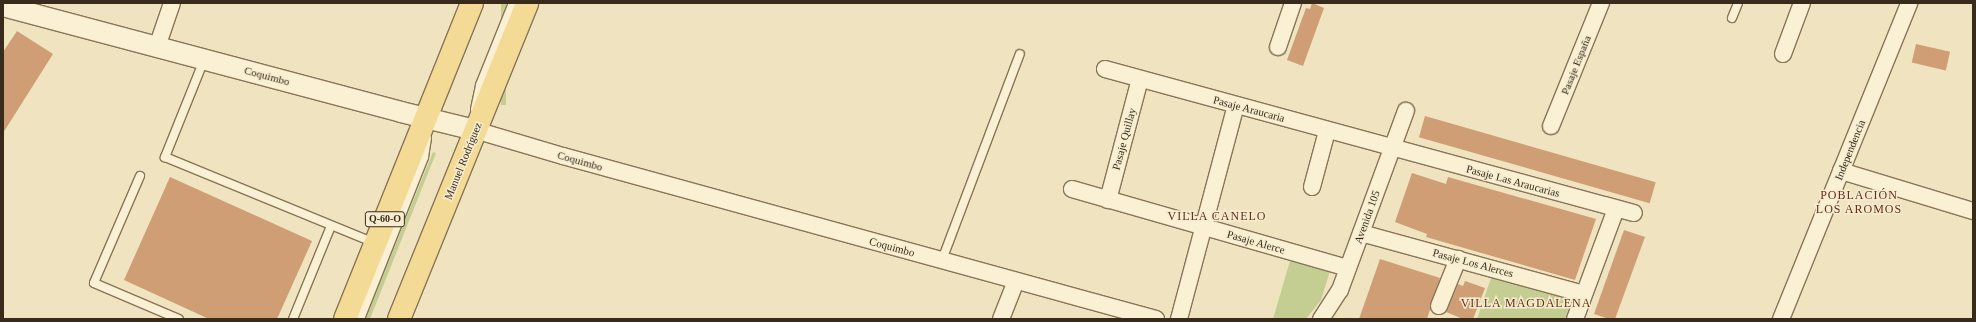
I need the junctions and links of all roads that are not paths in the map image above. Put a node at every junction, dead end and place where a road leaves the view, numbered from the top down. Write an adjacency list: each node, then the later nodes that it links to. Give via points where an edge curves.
1 (172, 3): 13 (street)
2 (472, 3): 21 (main road, Q-60-O)
3 (513, 3): 23 (lane, via 480,85 475,108)
4 (527, 3): 23 (main road, Manuel Rodríguez)
5 (1293, 3): 12 (street)
6 (1601, 3): 22 (street, Pasaje España)
7 (1738, 3): 11 (lane)
8 (1802, 3): 15 (street)
9 (1909, 3): 26 (street, Independencia)
10 (3, 6): 13 (street, Coquimbo)
11 (1732, 18)
12 (1278, 46)
13 (157, 47): 16 (street, Coquimbo)
14 (1020, 54): 39 (lane)
15 (1783, 54)
16 (204, 59): 21 (street, Coquimbo); 34 (lane, via 165,156)
17 (1105, 69): 18 (street, Pasaje Araucaria)
18 (1140, 79): 19 (street, Pasaje Araucaria); 30 (street, Pasaje Quillay)
19 (1236, 105): 24 (street, Pasaje Araucaria); 35 (street)
20 (1406, 111): 25 (street, Avenida 105)
21 (426, 119): 23 (street, Coquimbo); 37 (main road, Q-60-O); 47 (lane, via 424,158)
22 (1551, 126)
23 (475, 130): 39 (street, Coquimbo); 48 (main road, Manuel Rodríguez)
24 (1328, 131): 25 (street, Pasaje Araucaria); 28 (street)
25 (1392, 148): 31 (street, Pasaje Las Araucarias); 36 (street, Avenida 105)
26 (1841, 172): 32 (street); 54 (street, Independencia)
27 (140, 176): 44 (lane, via 94,283)
28 (1312, 187)
29 (1072, 189): 30 (street, Pasaje Alerce)
30 (1108, 200): 35 (street, Pasaje Alerce)
31 (1616, 209): 33 (street, Pasaje Las Araucarias); 42 (street)
32 (1973, 211)
33 (1634, 213)
34 (331, 226): 37 (lane); 45 (lane)
35 (1203, 227): 40 (street, Pasaje Alerce); 51 (street)
36 (1361, 233): 38 (street, Pasaje Los Alerces); 40 (street, Avenida 105)
37 (375, 244): 46 (main road, Q-60-O)
38 (1458, 259): 42 (street, Pasaje Los Alerces); 43 (street)
39 (942, 260): 41 (street, Coquimbo)
40 (1348, 268): 52 (street, Avenida 105, via 1334,301)
41 (1016, 281): 49 (street); 50 (street, Coquimbo)
42 (1584, 294): 53 (street)
43 (1439, 306)
44 (180, 319)
45 (293, 319)
46 (345, 319)
47 (360, 319)
48 (399, 319)
49 (1001, 319)
50 (1156, 319)
51 (1179, 319)
52 (1321, 319)
53 (1575, 319)
54 (1781, 319)

